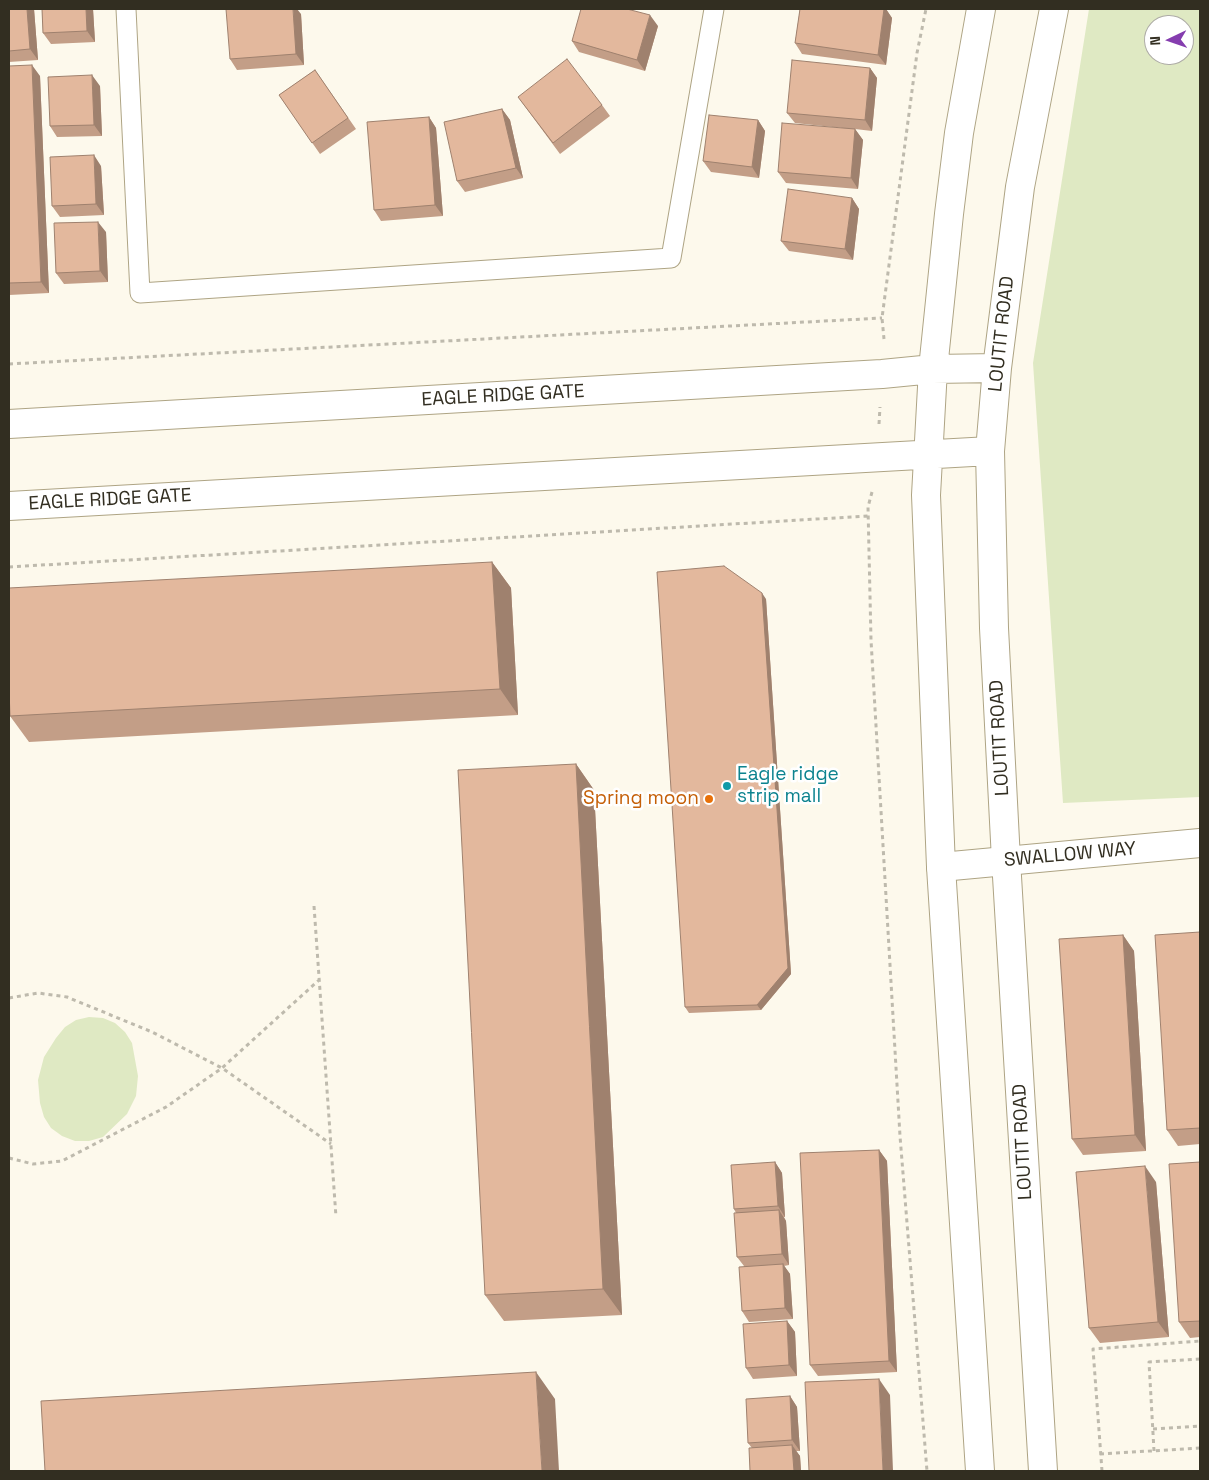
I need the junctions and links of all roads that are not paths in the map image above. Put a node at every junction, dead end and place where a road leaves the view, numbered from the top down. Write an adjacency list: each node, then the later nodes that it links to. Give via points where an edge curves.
1 (126, 9): 2 (lane, via 140,293 671,258)
2 (714, 9)
3 (982, 9): 6 (street, via 959,133)
4 (1054, 9): 5 (street, LOUTIT ROAD, via 1020,188)
5 (997, 368): 6 (street, EAGLE RIDGE GATE); 8 (street, LOUTIT ROAD)
6 (933, 369): 7 (street, EAGLE RIDGE GATE); 9 (street)
7 (9, 424)
8 (990, 451): 9 (street, EAGLE RIDGE GATE); 12 (street, LOUTIT ROAD, via 994,619)
9 (928, 454): 10 (street, EAGLE RIDGE GATE); 13 (street, via 929,616)
10 (9, 506)
11 (1200, 843): 12 (street, SWALLOW WAY)
12 (1006, 860): 13 (street, SWALLOW WAY); 15 (street, LOUTIT ROAD)
13 (941, 867): 14 (street)
14 (980, 1471)
15 (1043, 1471)

